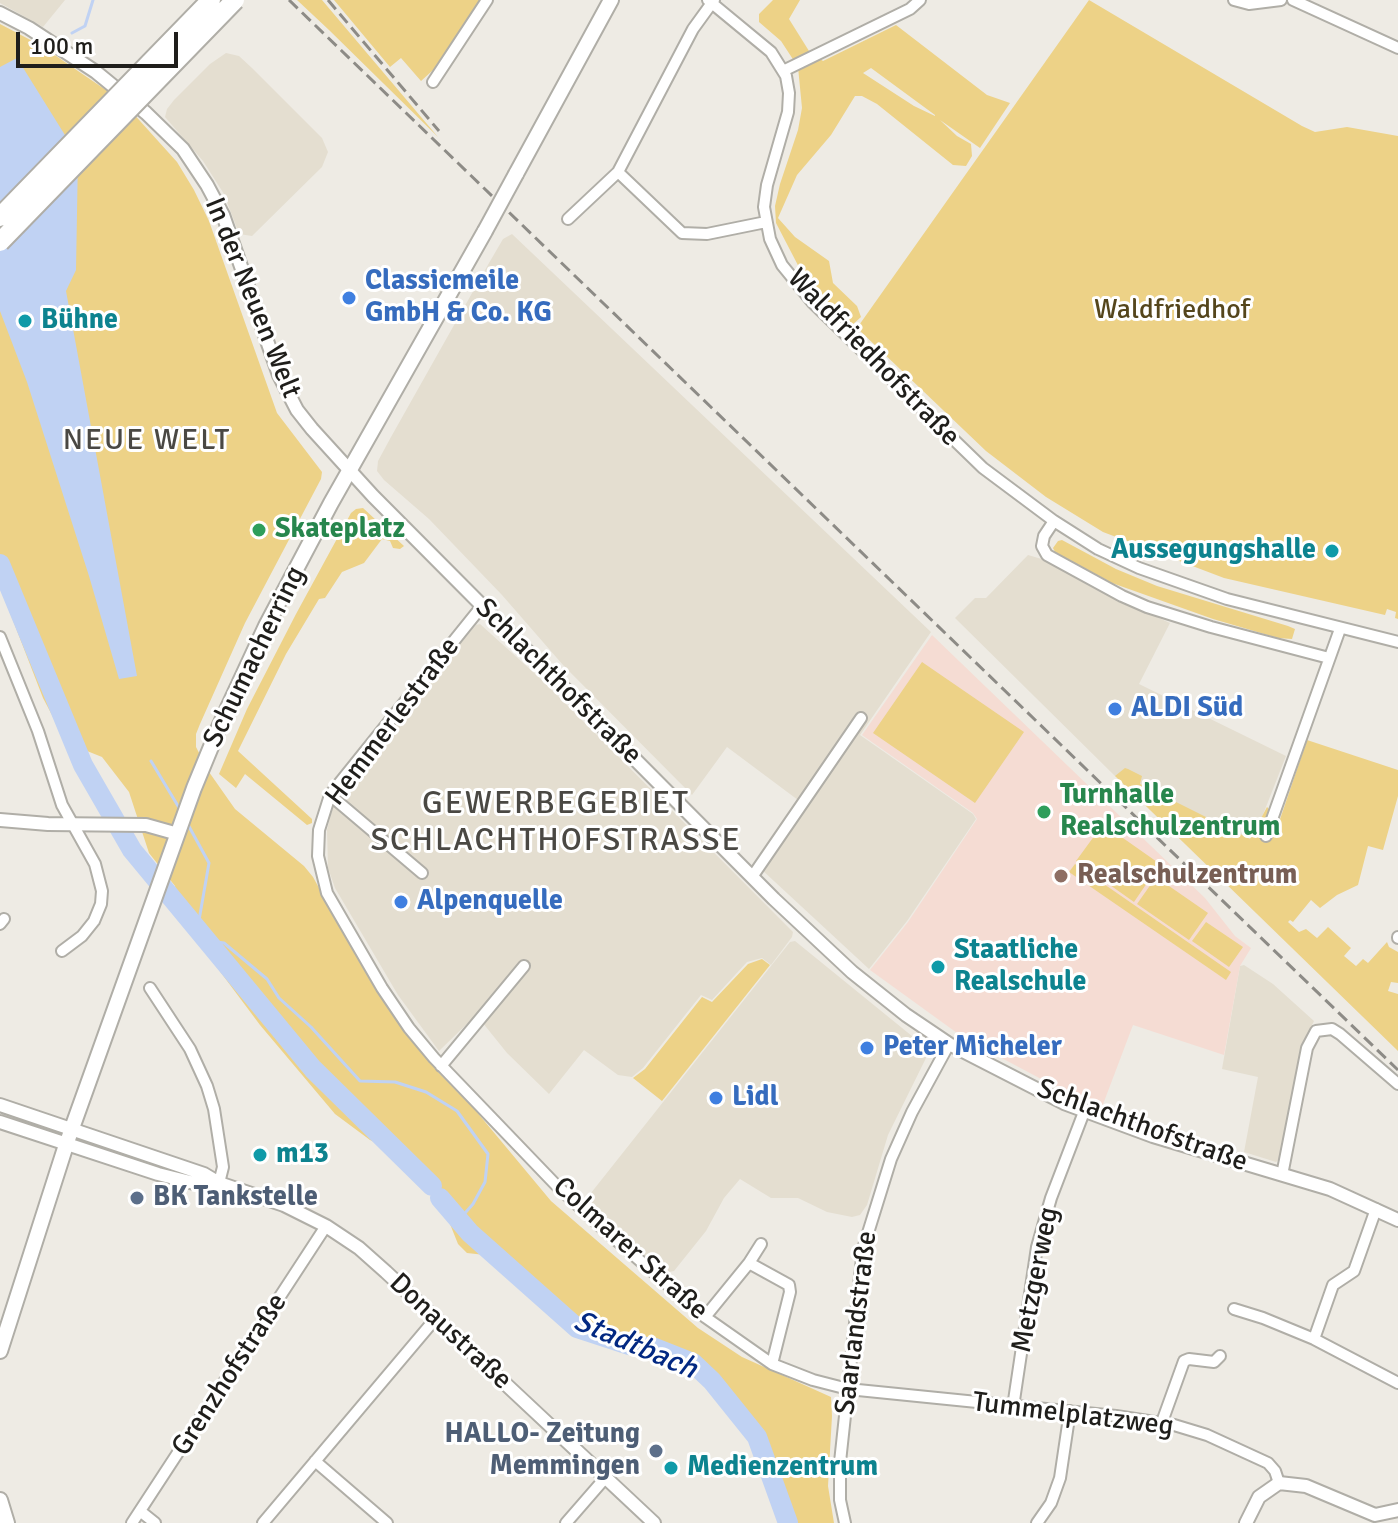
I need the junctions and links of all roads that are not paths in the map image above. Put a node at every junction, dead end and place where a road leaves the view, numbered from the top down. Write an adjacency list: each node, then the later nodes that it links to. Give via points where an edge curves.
1 (211, 0): 15 (highway, bridge)
2 (235, 0): 18 (highway, bridge)
3 (487, 0): 13 (street)
4 (611, 0): 19 (main road, Schumacherring, bridge)
5 (920, 0): 12 (street)
6 (1234, 0): 7 (street)
7 (1281, 0)
8 (1293, 0): 11 (street)
9 (711, 1): 12 (street, via 771,52); 14 (street)
10 (0, 13): 19 (street, In der Neuen Welt, via 87,65 183,149 223,215 291,399)
11 (1398, 48)
12 (783, 71): 17 (street, Waldfriedhofstraße, via 788,112 765,195)
13 (433, 82)
14 (618, 172): 16 (street); 17 (street, via 682,233 707,234)
15 (0, 217)
16 (568, 219)
17 (766, 222): 20 (street, Waldfriedhofstraße, via 782,265 813,303 983,468)
18 (0, 242)
19 (349, 471): 21 (street, Schlachthofstraße); 30 (main road, Schumacherring, via 238,683)
20 (1054, 521): 22 (street, Waldfriedhofstraße, via 1098,549 1176,582); 25 (street, via 1044,536 1047,555 1122,596 1211,627)
21 (482, 606): 27 (street, Hemmerlestraße); 34 (street, Schlachthofstraße)
22 (1340, 629): 24 (street, Waldfriedhofstraße); 25 (street)
23 (0, 637): 29 (street)
24 (1398, 642)
25 (1329, 658): 31 (street)
26 (861, 718): 34 (street)
27 (330, 795): 32 (street, Hemmerlestraße); 33 (street)
28 (0, 820): 29 (street)
29 (71, 824): 30 (street); 35 (street, via 95,864 102,891 94,921)
30 (180, 829): 44 (main road, Schumacherring)
31 (1266, 836)
32 (318, 844): 39 (street, Colmarer Straße, via 327,893 382,988)
33 (422, 873)
34 (752, 877): 38 (street, Schlachthofstraße, via 852,972)
35 (62, 951)
36 (524, 966): 39 (street)
37 (150, 988): 47 (street, via 207,1086 223,1167)
38 (949, 1044): 42 (street, Schlachthofstraße); 61 (street, Saarlandstraße, via 901,1136 870,1219 858,1279)
39 (441, 1066): 54 (street, Colmarer Straße, via 556,1185)
40 (1398, 1084): 46 (street, via 1340,1034 1316,1031 1307,1048)
41 (0, 1105): 44 (street, Donaustraße)
42 (1084, 1112): 46 (street, Schlachthofstraße); 62 (street, Metzgerweg, via 1037,1247)
43 (0, 1122): 45 (street, Donaustraße)
44 (72, 1130): 45 (main road, Schumacherring); 47 (street, Donaustraße)
45 (66, 1145): 47 (street, Donaustraße, via 202,1185); 57 (main road, Schumacherring)
46 (1282, 1175): 48 (street, Schlachthofstraße)
47 (219, 1183): 50 (street, Donaustraße)
48 (1376, 1209): 49 (street, Schlachthofstraße); 56 (street, via 1354,1271 1333,1285)
49 (1398, 1220)
50 (326, 1226): 55 (street, Donaustraße, via 359,1248); 70 (street, Grenzhofstraße)
51 (761, 1244): 52 (street)
52 (749, 1263): 54 (street); 59 (street, via 789,1285)
53 (1234, 1309): 56 (street)
54 (705, 1317): 59 (street, Colmarer Straße)
55 (436, 1318): 65 (street); 66 (street, Donaustraße)
56 (1314, 1339): 60 (street)
57 (0, 1351)
58 (1220, 1356): 64 (street, via 1214,1362 1184,1361)
59 (772, 1364): 61 (street, Colmarer Straße)
60 (1398, 1383)
61 (848, 1389): 62 (street, Tummelplatzweg); 78 (street, Saarlandstraße, via 839,1485)
62 (1013, 1407): 63 (street, Tummelplatzweg)
63 (1070, 1411): 64 (street, Tummelplatzweg); 79 (street, via 1060,1478)
64 (1162, 1422): 67 (street, Tummelplatzweg, via 1260,1458 1275,1471)
65 (315, 1461): 74 (street); 75 (street)
66 (606, 1477): 76 (street); 77 (street, Donaustraße)
67 (1279, 1483): 69 (street, via 1306,1486 1375,1515); 80 (street, via 1259,1497)
68 (0, 1500): 71 (main road)
69 (1398, 1510)
70 (140, 1511): 72 (street, Grenzhofstraße); 73 (street)
71 (7, 1523)
72 (132, 1523)
73 (155, 1523)
74 (263, 1523)
75 (387, 1523)
76 (566, 1523)
77 (654, 1523)
78 (845, 1523)
79 (1037, 1523)
80 (1246, 1523)

